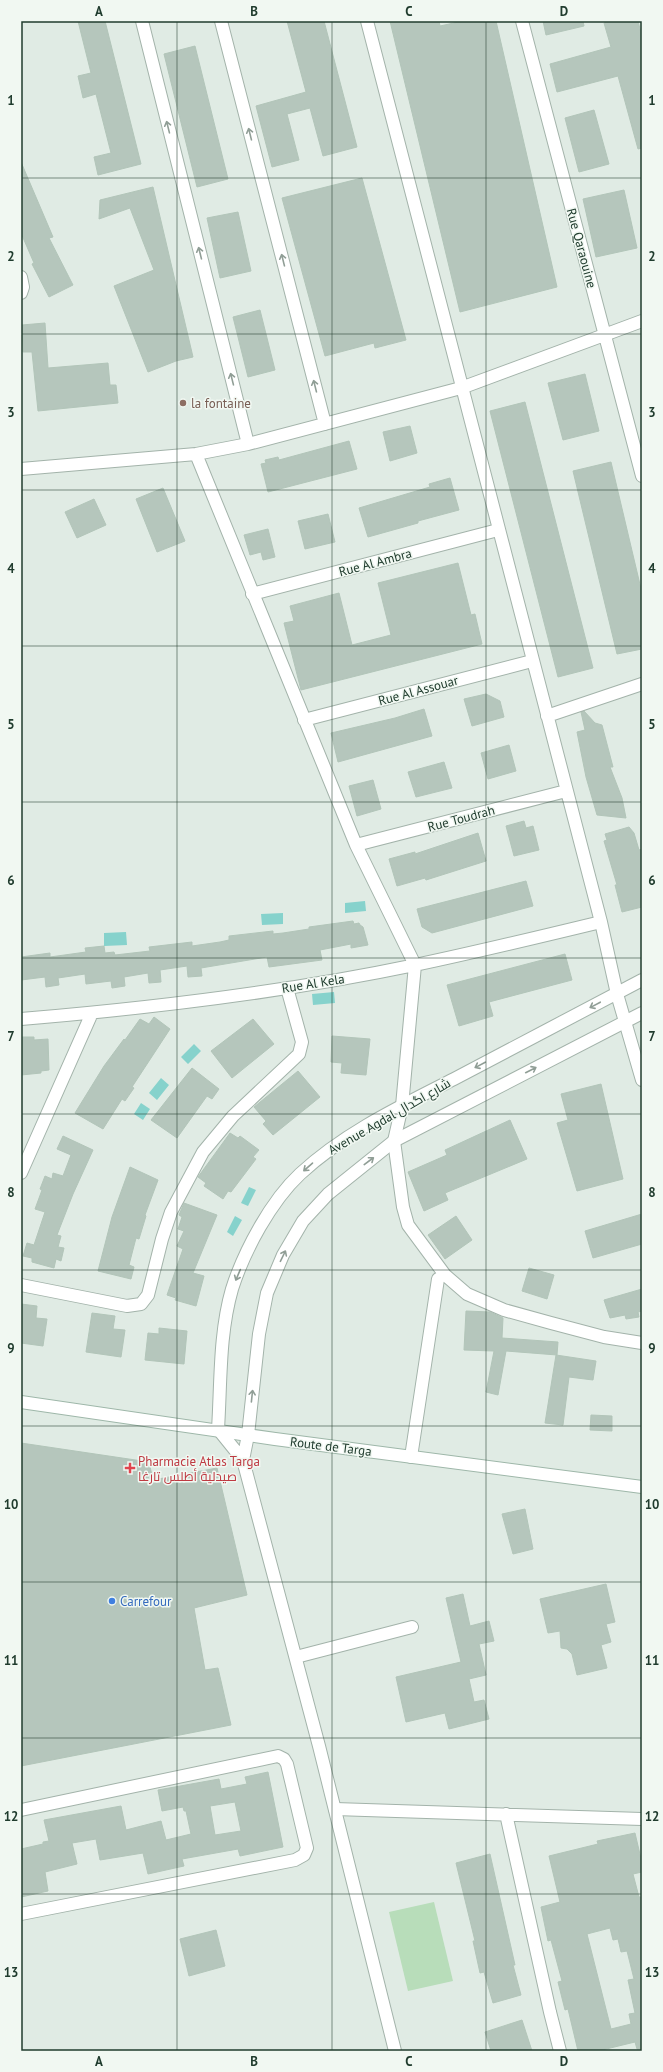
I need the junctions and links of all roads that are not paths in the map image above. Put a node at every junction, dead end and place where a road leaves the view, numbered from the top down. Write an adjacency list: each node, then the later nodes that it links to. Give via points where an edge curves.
1 (142, 21): 11 (street, one-way to 1)
2 (221, 21): 10 (street, one-way to 2)
3 (367, 21): 9 (street)
4 (522, 21): 8 (street, Rue Qaraouine)
5 (21, 277): 6 (street)
6 (21, 293)
7 (642, 321): 8 (street)
8 (605, 334): 9 (street); 14 (street, Rue Qaraouine)
9 (462, 388): 10 (street); 15 (street)
10 (325, 424): 11 (street)
11 (248, 444): 12 (street)
12 (196, 454): 13 (street); 16 (street)
13 (21, 469)
14 (642, 476)
15 (498, 530): 16 (street, Rue Al Ambra); 17 (street)
16 (252, 594): 20 (street)
17 (532, 661): 19 (street); 20 (street, Rue Al Assouar)
18 (642, 684): 19 (street)
19 (547, 716): 21 (street)
20 (304, 720): 22 (street)
21 (566, 791): 22 (street, Rue Toudrah); 23 (street)
22 (356, 845): 24 (street)
23 (600, 922): 24 (street, Rue Al Kela); 27 (street)
24 (415, 965): 26 (street, Rue Al Kela); 33 (street)
25 (642, 980): 27 (street, Avenue Agdal شارع اگدال)
26 (287, 988): 28 (street, Rue Al Kela); 37 (street, via 302,1042 299,1054 232,1116 203,1152 171,1212 148,1295 141,1304 128,1306)
27 (617, 994): 31 (street); 33 (street, Avenue Agdal شارع اگدال, one-way to 33)
28 (92, 1013): 30 (street, Rue Al Kela); 35 (street)
29 (642, 1013): 31 (street, Avenue Agdal شارع اگدال)
30 (21, 1019)
31 (626, 1021): 32 (street); 34 (street, Avenue Agdal شارع اگدال, one-way to 31)
32 (642, 1080)
33 (402, 1106): 34 (street); 40 (street, Avenue Agdal شارع اگدال, one-way to 40, via 330,1149 299,1175 273,1204 252,1242 233,1288 223,1327)
34 (394, 1141): 38 (street, via 403,1207 408,1224 450,1281 466,1294 504,1310 604,1337); 41 (street, Avenue Agdal شارع اگدال, one-way to 34, via 259,1334 268,1293 283,1255 303,1221 328,1194)
35 (21, 1173)
36 (438, 1278): 42 (street)
37 (21, 1285)
38 (642, 1343)
39 (21, 1402): 40 (street, Route de Targa)
40 (218, 1429): 41 (street, Route de Targa); 43 (street)
41 (248, 1435): 42 (street, Route de Targa); 43 (street, Avenue Agdal شارع اگدال)
42 (411, 1457): 44 (street, Route de Targa)
43 (243, 1460): 46 (street)
44 (642, 1487)
45 (412, 1627): 46 (street)
46 (296, 1657): 47 (street)
47 (335, 1809): 49 (street); 52 (street)
48 (21, 1810): 51 (street, via 278,1756 287,1764 307,1848 304,1855 295,1860)
49 (506, 1814): 50 (street); 53 (street)
50 (642, 1819)
51 (21, 1914)
52 (395, 2051)
53 (560, 2051)

